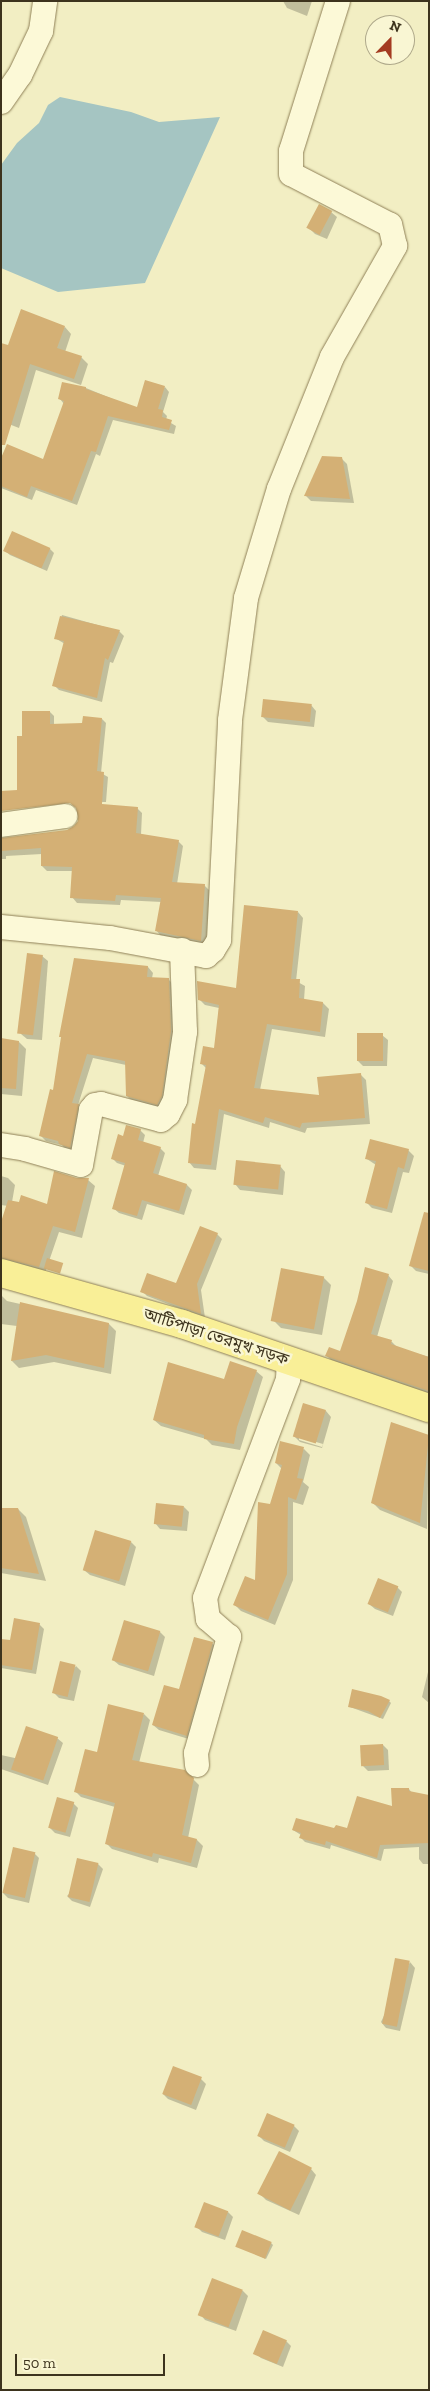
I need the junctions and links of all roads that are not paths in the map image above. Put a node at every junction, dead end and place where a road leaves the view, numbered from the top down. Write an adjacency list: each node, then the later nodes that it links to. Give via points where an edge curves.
1 (46, 1): 3 (street, via 41,32 20,75)
2 (338, 1): 7 (street, via 291,151 291,174 390,225 395,246 332,357 276,498 246,598 230,720 219,940 206,956)
3 (1, 102)
4 (65, 816): 5 (street)
5 (1, 825)
6 (1, 927): 7 (street, via 110,938)
7 (182, 950): 8 (street, via 185,1032 175,1100 168,1114 161,1120 101,1104 94,1105 81,1165 24,1148)
8 (1, 1145)
9 (1, 1273): 10 (main road, আটিপাড়া তেরমুখ সড়ক, via 182,1324)
10 (289, 1360): 11 (main road, আটিপাড়া তেরমুখ সড়ক); 12 (street, via 288,1379 205,1598 208,1619 229,1636 196,1753)
11 (429, 1408)
12 (197, 1765)

